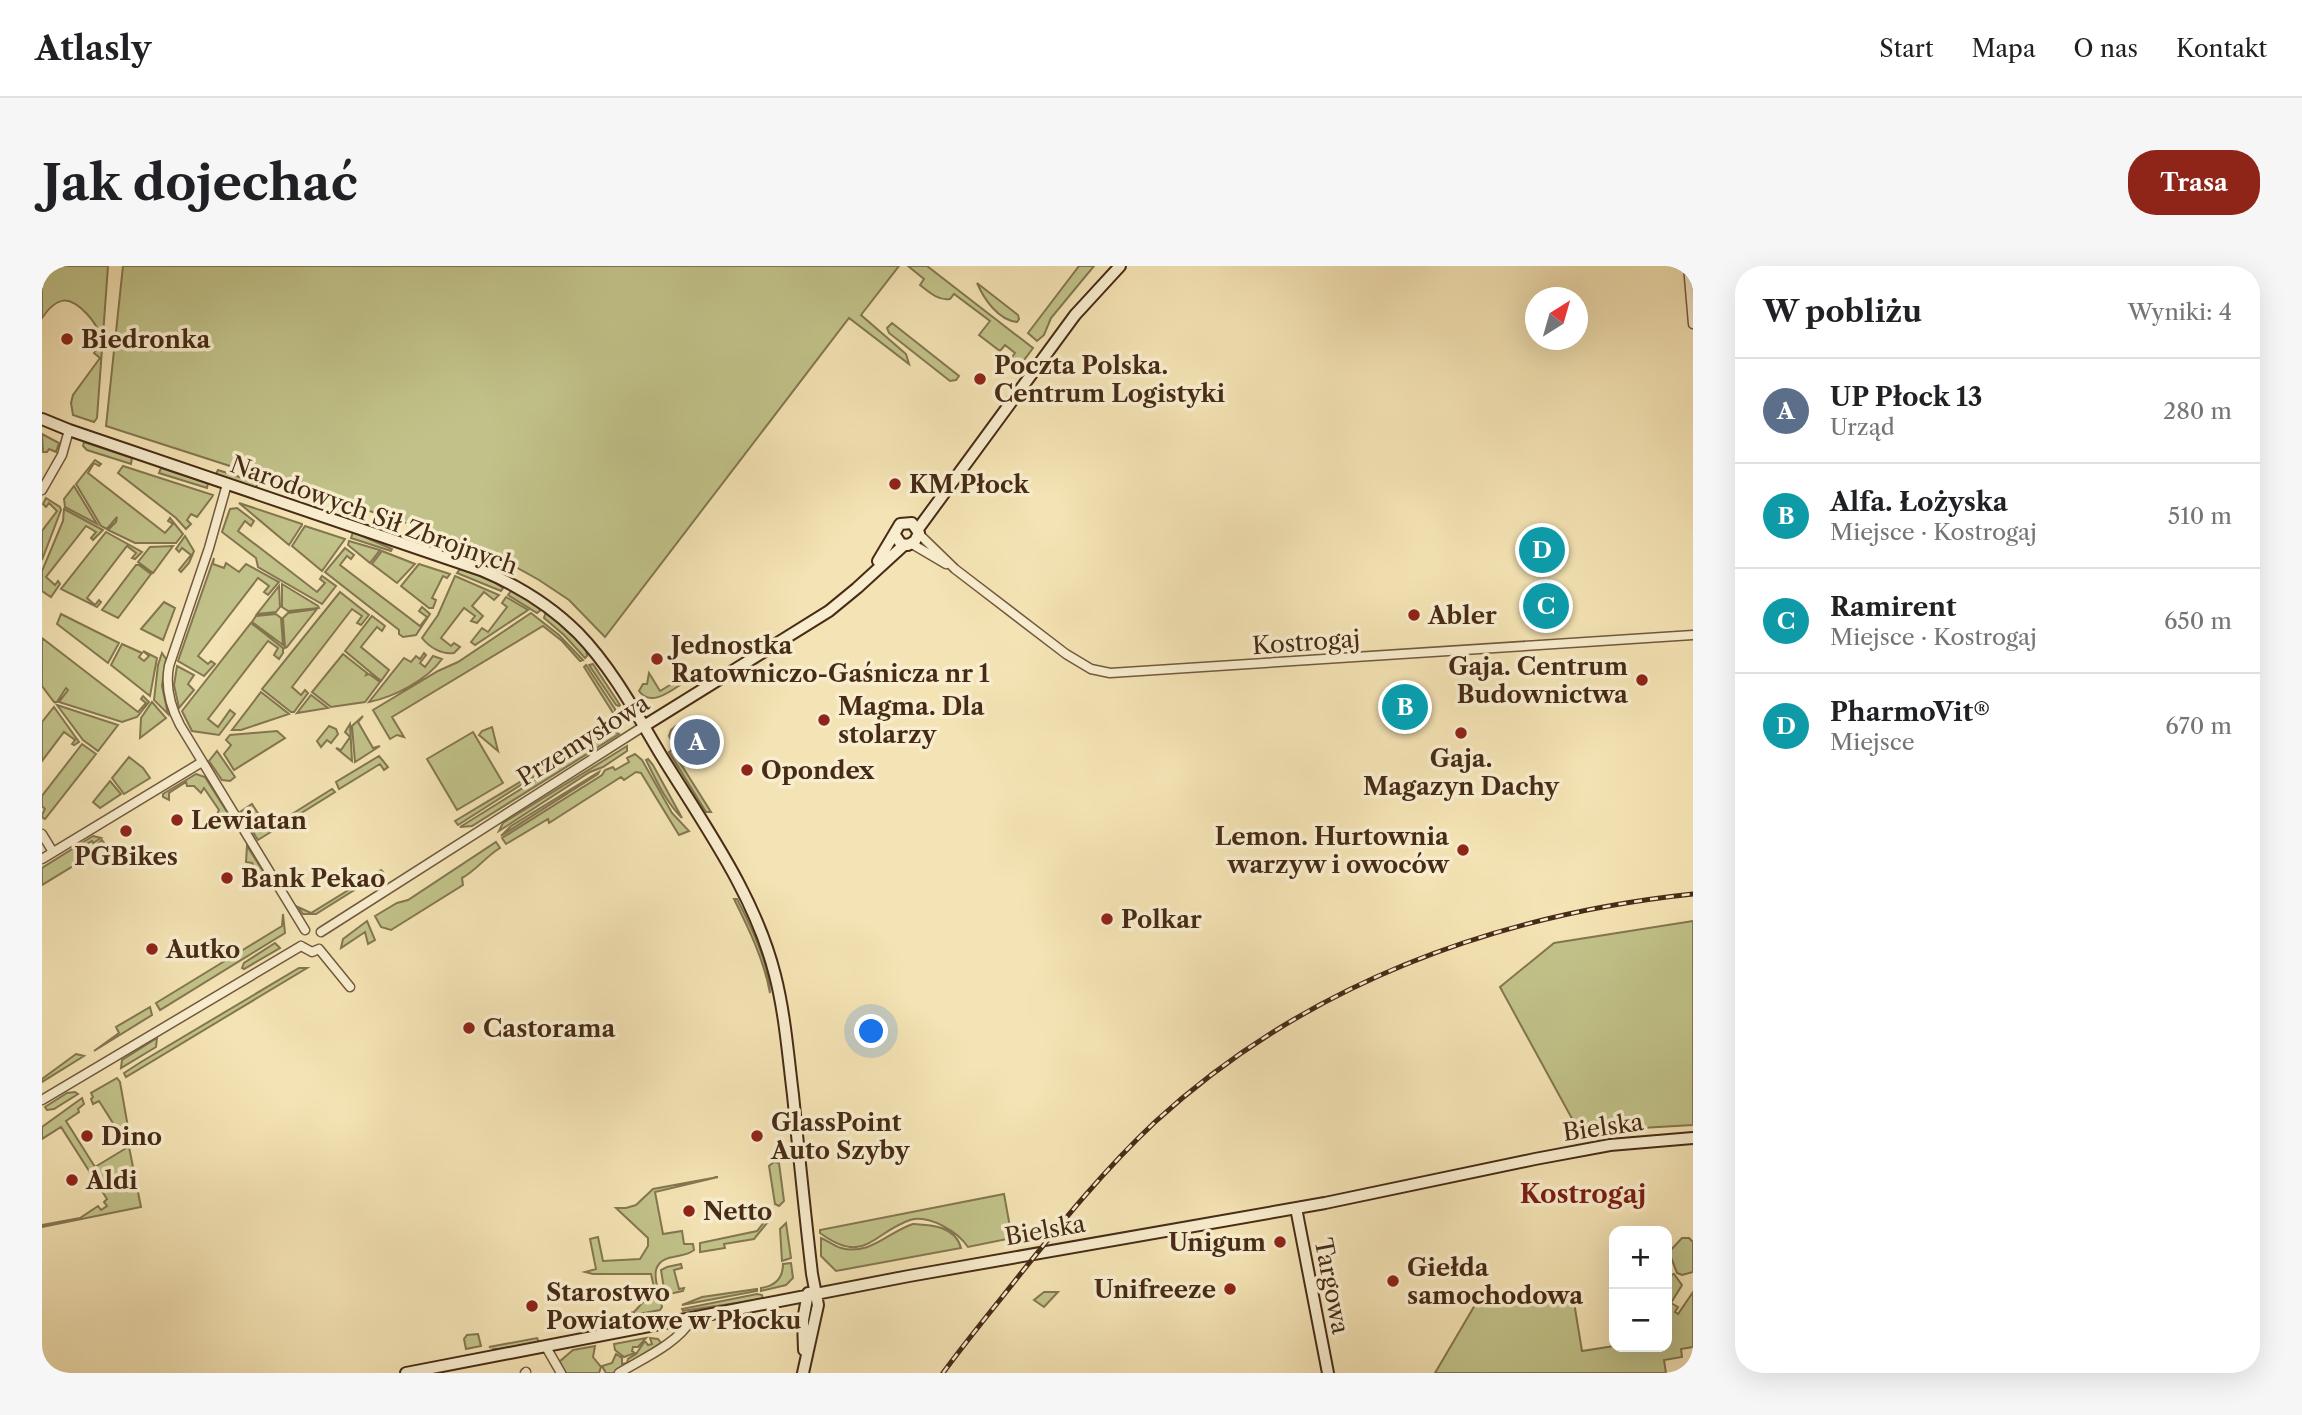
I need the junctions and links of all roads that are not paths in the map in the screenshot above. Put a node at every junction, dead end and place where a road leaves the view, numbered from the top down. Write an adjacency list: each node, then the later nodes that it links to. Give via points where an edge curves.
1 (1120, 266): 8 (street, Przemysłowa, via 1075,315)
2 (1688, 266): 3 (street)
3 (1693, 324)
4 (42, 419): 5 (street, Narodowych Sił Zbrojnych)
5 (69, 430): 6 (street, Narodowych Sił Zbrojnych); 7 (street, via 62,455)
6 (227, 484): 14 (street, Narodowych Sił Zbrojnych, via 458,561 521,589 586,641); 15 (street, via 167,677 174,715)
7 (42, 490)
8 (943, 492): 9 (street, Przemysłowa); 11 (street, Przemysłowa)
9 (908, 522): 10 (street, Przemysłowa, via 897,526); 11 (street)
10 (895, 535): 11 (street, via 898,541); 12 (street, Przemysłowa)
11 (913, 538): 12 (street, Przemysłowa); 13 (street, Kostrogaj, via 1074,661 1110,673)
12 (864, 581): 14 (street, Przemysłowa, via 829,611)
13 (1693, 635)
14 (644, 726): 20 (street, Przemysłowa); 27 (street, Narodowych Sił Zbrojnych, via 743,891 769,954 785,1028)
15 (202, 762): 17 (street); 19 (street)
16 (42, 834): 17 (street)
17 (54, 852): 18 (street)
18 (42, 859)
19 (305, 929): 20 (street); 21 (street)
20 (321, 932): 22 (street)
21 (301, 946): 22 (street, via 312,951); 24 (street)
22 (319, 948): 23 (street)
23 (350, 987)
24 (42, 1100)
25 (1693, 1138): 26 (street, Bielska, via 1572,1152)
26 (1296, 1208): 27 (street, Bielska); 36 (street, Targowa)
27 (812, 1296): 28 (street, Bielska); 32 (street, Narodowych Sił Zbrojnych, via 817,1318)
28 (692, 1319): 29 (street, Bielska); 30 (street)
29 (671, 1323): 30 (street); 31 (street, Bielska)
30 (672, 1341): 35 (street)
31 (546, 1346): 33 (street, Bielska); 34 (street)
32 (803, 1368)
33 (406, 1373)
34 (561, 1373)
35 (620, 1373)
36 (1328, 1373)

